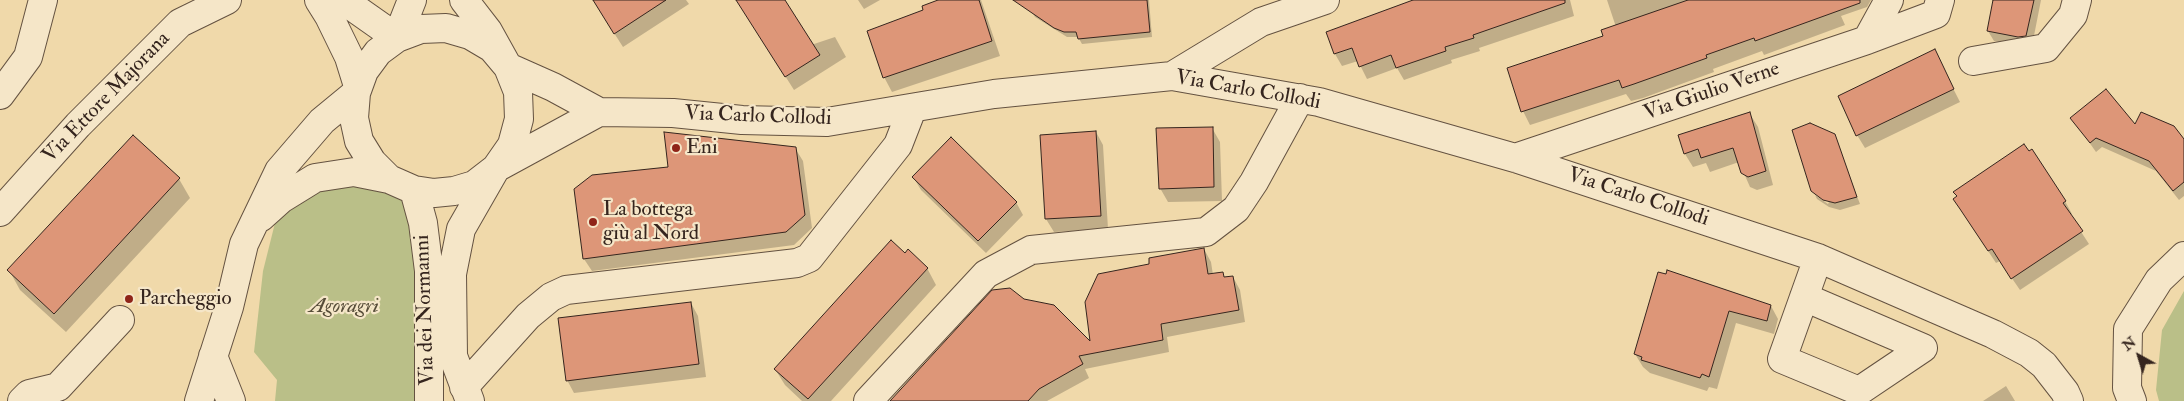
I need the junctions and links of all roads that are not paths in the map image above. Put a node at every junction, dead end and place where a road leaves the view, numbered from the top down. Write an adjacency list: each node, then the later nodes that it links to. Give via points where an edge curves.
1 (44, 0): 17 (street, via 28,56)
2 (227, 0): 24 (street, Via Ettore Majorana, via 180,23 78,125)
3 (319, 0): 16 (street, via 349,56)
4 (343, 0): 11 (street)
5 (412, 0): 11 (street)
6 (464, 0): 14 (street, via 488,31)
7 (1325, 0): 15 (street, via 1261,22)
8 (1889, 0): 12 (street)
9 (1940, 0): 12 (street, Via Giulio Verne, via 1936,14)
10 (2077, 0): 13 (street, via 2074,15 2046,48)
11 (398, 38): 14 (street, via 421,29 446,28 470,35 492,48); 16 (street, via 378,52 364,71)
12 (1867, 40): 21 (street, Via Giulio Verne)
13 (1973, 62)
14 (508, 68): 20 (street); 22 (street, via 518,92 519,119 512,146)
15 (1172, 76): 18 (street, Via Carlo Collodi); 19 (street, Via Carlo Collodi, via 994,94)
16 (357, 90): 23 (street, via 354,118 359,141 372,162); 25 (street, via 322,121 279,171)
17 (0, 95)
18 (1300, 98): 21 (street, Via Carlo Collodi); 36 (street, via 1236,209 1206,232 1031,250 986,274)
19 (912, 109): 20 (street, Via Carlo Collodi, via 827,122); 31 (street, via 898,145 809,258 797,263 566,290 551,297 528,316)
20 (599, 112): 22 (street)
21 (1515, 158): 27 (street, Via Carlo Collodi)
22 (496, 168): 23 (street, via 474,185 454,192 434,193); 31 (street, via 461,229 452,274 453,356)
23 (402, 184): 25 (street, via 354,172 315,178 281,199); 35 (street, Via dei Normanni, via 423,224 429,271)
24 (0, 212)
25 (253, 225): 30 (street, via 244,244 230,307)
26 (2184, 256): 39 (street, via 2159,280 2128,329 2127,388)
27 (1818, 258): 28 (street); 37 (street, Via Carlo Collodi, via 1993,334 2029,353 2044,365); 38 (street, Via Carlo Collodi, via 1852,259 2000,322 2056,356 2077,384)
28 (1804, 297): 28 (street, via 1782,359 1859,391 1923,348)
29 (120, 320): 32 (street, via 58,387 29,394)
30 (212, 356): 33 (street); 34 (street)
31 (467, 394)
32 (22, 401)
33 (199, 401)
34 (231, 401)
35 (429, 401)
36 (868, 401)
37 (2068, 401)
38 (2084, 401)
39 (2132, 401)

